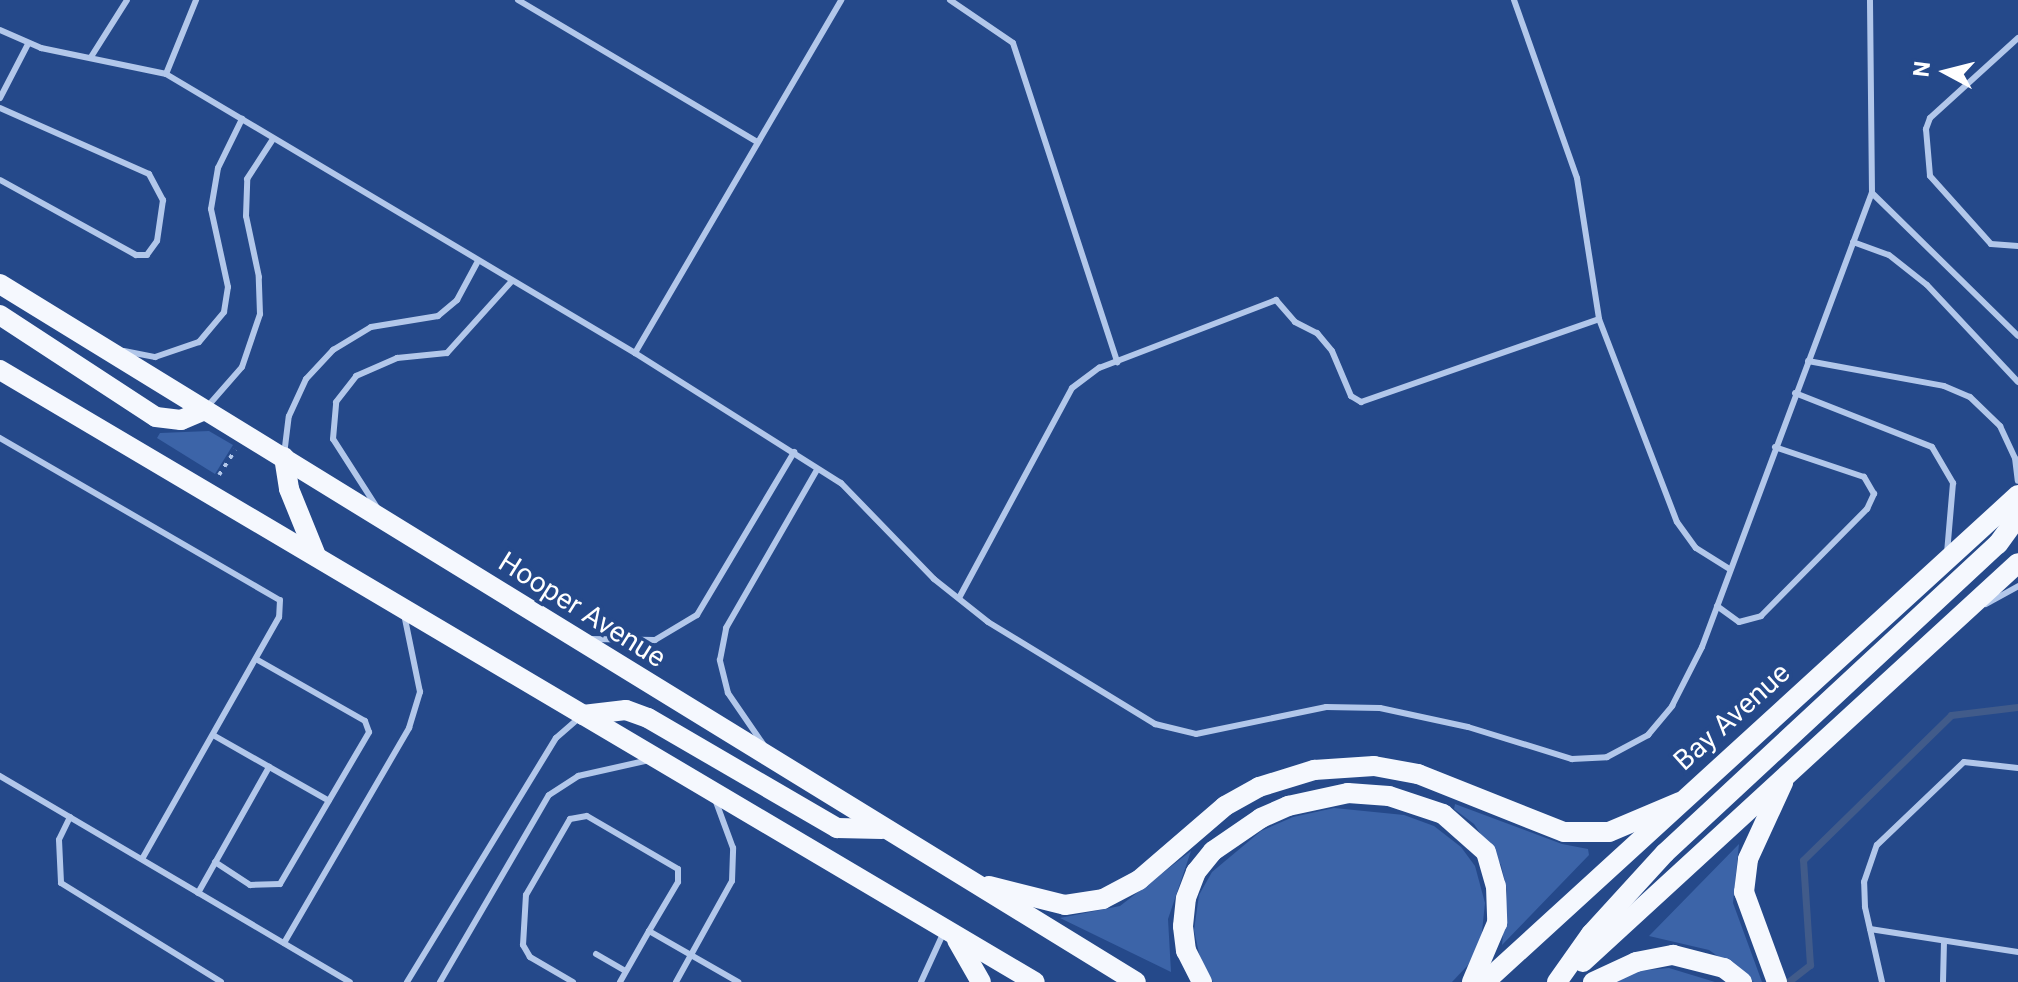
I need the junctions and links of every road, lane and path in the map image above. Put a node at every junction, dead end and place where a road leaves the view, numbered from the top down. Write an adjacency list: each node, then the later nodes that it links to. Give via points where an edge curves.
1 (127, 0): 11 (lane)
2 (196, 0): 12 (lane)
3 (518, 0): 17 (lane)
4 (841, 0): 17 (lane)
5 (950, 0): 31 (lane, via 1013,43)
6 (1514, 0): 26 (lane, via 1577,178)
7 (1870, 0): 19 (lane)
8 (0, 30): 10 (lane)
9 (2018, 38): 21 (lane, via 1930,118 1926,129 1930,176 1991,244)
10 (28, 44): 11 (lane); 13 (lane)
11 (91, 57): 12 (lane)
12 (166, 74): 15 (lane)
13 (0, 98)
14 (0, 108): 18 (lane, via 149,174 163,200 157,241 147,255 136,255)
15 (242, 119): 16 (lane); 28 (lane, via 218,168 211,209 228,287 224,312 199,342 155,357)
16 (273, 139): 22 (lane); 35 (lane, via 247,179 246,216 259,277 260,314 242,367)
17 (757, 142): 29 (lane)
18 (0, 180)
19 (1872, 193): 20 (lane); 27 (lane)
20 (1853, 242): 30 (lane); 33 (lane, via 1889,255 1927,285)
21 (2018, 246)
22 (478, 261): 23 (lane); 40 (lane, via 457,300 438,316 371,327 333,350 306,379)
23 (511, 282): 29 (lane); 45 (lane, via 447,353 397,358 356,376 336,402 333,439)
24 (0, 284): 28 (main road, Hooper Avenue)
25 (0, 315): 35 (main road, via 156,417 181,420)
26 (1599, 319): 31 (lane, via 1361,402 1351,396 1332,351 1317,333 1295,322 1276,300); 49 (lane, via 1677,522 1696,548)
27 (2018, 336)
28 (100, 346): 35 (main road, Hooper Avenue)
29 (635, 353): 39 (lane)
30 (1808, 361): 34 (lane); 43 (lane, via 1944,386 1970,397 2000,426 2015,458)
31 (1117, 362): 51 (lane, via 1072,388)
32 (0, 370): 46 (main road)
33 (2018, 382)
34 (1795, 393): 37 (lane); 47 (lane, via 1932,447 1953,483)
35 (204, 410): 40 (main road, Hooper Avenue)
36 (0, 438): 56 (lane, via 280,600 279,617)
37 (1775, 447): 49 (lane); 53 (lane, via 1864,477 1874,494 1867,509 1761,616 1739,622)
38 (236, 449): 42 (path)
39 (794, 452): 41 (lane); 55 (lane, via 697,615 655,640)
40 (284, 457): 45 (main road, Hooper Avenue); 46 (main road, via 289,489)
41 (817, 470): 51 (lane, via 841,483); 60 (lane, via 726,628 720,660 728,693)
42 (219, 475)
43 (2018, 481)
44 (2018, 498): 47 (main road, Bay Avenue); 99 (main road, via 2013,523 1998,544 1665,853 1591,934)
45 (387, 523): 55 (main road, Hooper Avenue)
46 (315, 553): 52 (main road)
47 (1946, 561): 67 (main road, Bay Avenue)
48 (2018, 563): 54 (main road)
49 (1730, 569): 53 (lane)
50 (2018, 586): 54 (lane)
51 (959, 598): 53 (lane, via 1155,724 1196,734 1326,707 1380,708 1468,727 1572,759 1607,757 1648,735 1672,706)
52 (402, 606): 57 (main road); 78 (lane, via 420,692 409,728)
53 (1717, 606)
54 (1952, 624): 64 (main road)
55 (572, 637): 60 (main road, Hooper Avenue)
56 (256, 659): 58 (lane); 66 (lane, via 365,721 369,732)
57 (583, 715): 59 (main road); 69 (main road, via 626,710 648,718 837,828); 86 (lane, via 556,738)
58 (213, 735): 61 (lane); 70 (lane)
59 (656, 759): 65 (main road); 87 (lane, via 578,776 549,795)
60 (777, 763): 69 (main road, Hooper Avenue)
61 (269, 767): 66 (lane); 71 (lane)
62 (2018, 768): 74 (lane, via 1964,762 1877,845 1864,882)
63 (0, 776): 68 (lane)
64 (1786, 776): 83 (main road, via 1748,859 1744,892); 99 (main road)
65 (714, 796): 76 (main road); 81 (lane, via 733,848 732,881)
66 (329, 801): 71 (lane, via 280,884 250,885)
67 (1680, 802): 72 (main road, via 1609,832 1564,832 1418,774 1374,766 1314,770 1270,782 1225,806 1139,880 1103,899 1065,905); 98 (main road, Bay Avenue)
68 (70, 817): 70 (lane); 84 (lane, via 59,840 61,883)
69 (882, 829): 72 (main road, Hooper Avenue)
70 (142, 859): 73 (lane)
71 (215, 862): 73 (lane)
72 (961, 878): 95 (main road, Hooper Avenue)
73 (198, 893): 78 (lane)
74 (1870, 929): 77 (lane); 102 (lane)
75 (649, 931): 81 (lane); 82 (lane); 88 (lane, via 678,882 678,869 587,816 570,819 526,895 523,945 530,957)
76 (950, 934): 92 (lane); 93 (main road); 94 (main road)
77 (1944, 941): 79 (lane); 103 (lane)
78 (284, 943): 85 (lane)
79 (2018, 952)
80 (596, 954): 82 (lane)
81 (691, 955): 90 (lane); 91 (lane)
82 (626, 971): 89 (lane)
83 (1775, 977)
84 (221, 982)
85 (350, 982)
86 (407, 982)
87 (440, 982)
88 (573, 982)
89 (620, 982)
90 (676, 982)
91 (738, 982)
92 (921, 982)
93 (981, 982)
94 (1035, 982)
95 (1136, 982)
96 (1202, 982): 97 (main road, via 1186,951 1183,926 1196,872 1213,851 1261,818 1288,806 1348,793 1389,796 1443,814 1486,852 1496,886 1497,923)
97 (1472, 982)
98 (1485, 982)
99 (1560, 982)
100 (1593, 982): 101 (main road, via 1636,962 1673,955 1724,968)
101 (1742, 982)
102 (1882, 982)
103 (1943, 982)

